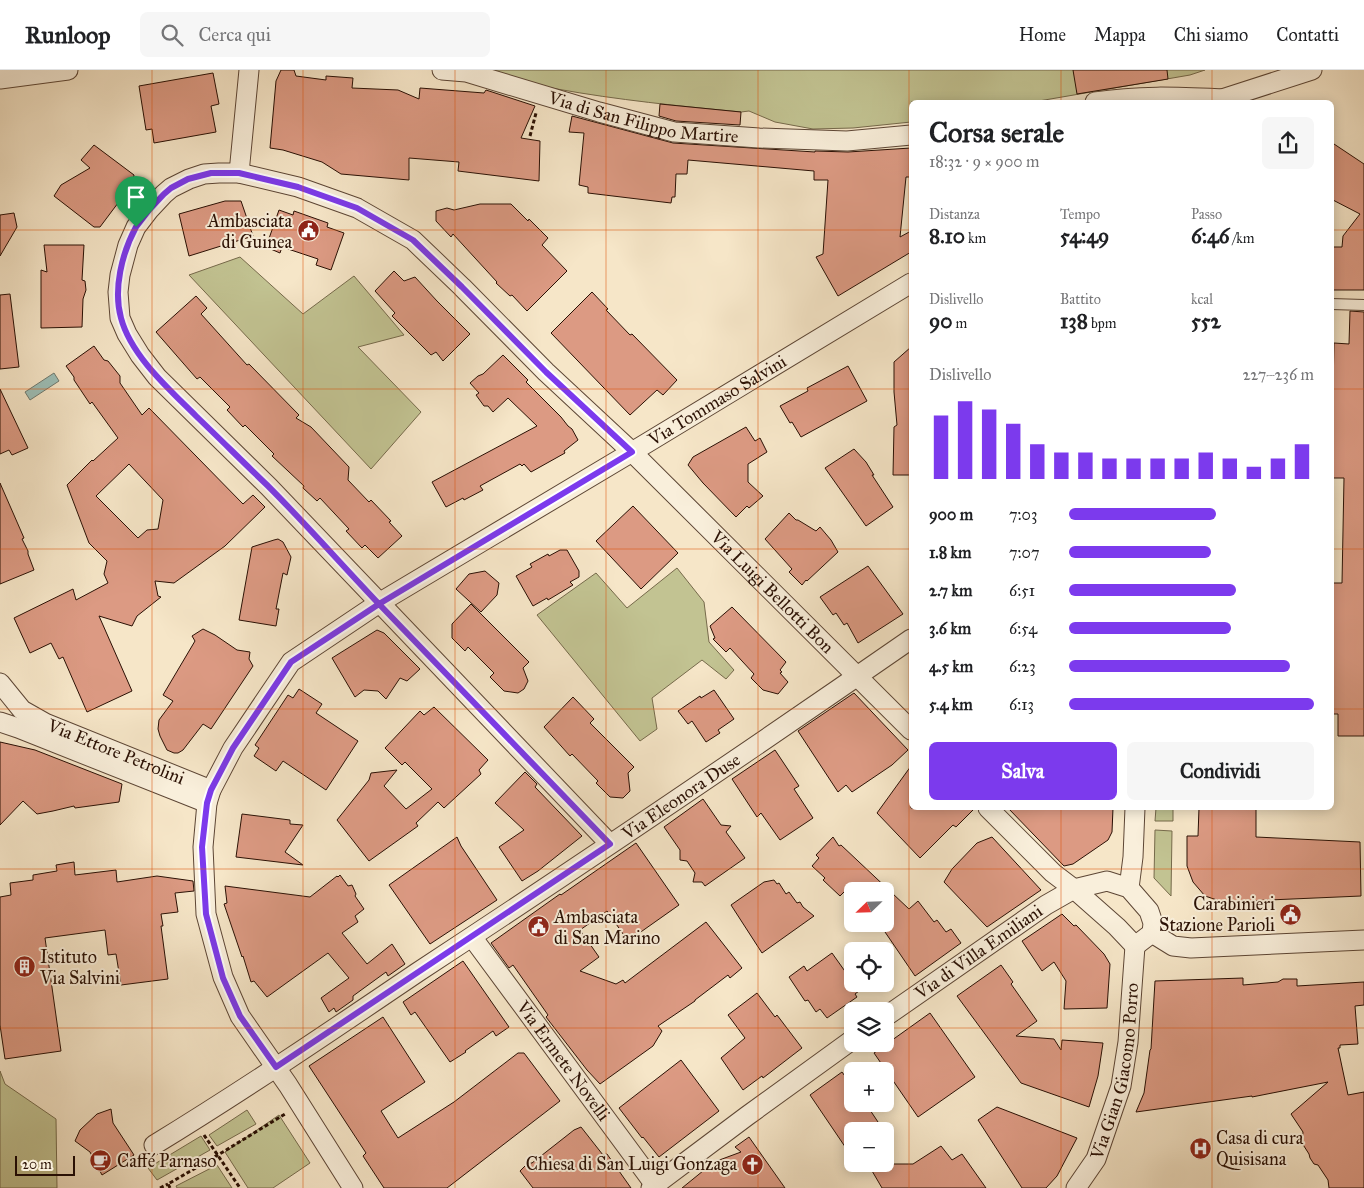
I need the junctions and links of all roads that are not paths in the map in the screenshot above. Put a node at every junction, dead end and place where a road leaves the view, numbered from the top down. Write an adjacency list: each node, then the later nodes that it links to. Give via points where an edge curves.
1 (68, 70): 5 (street)
2 (249, 70): 10 (street)
3 (442, 70): 9 (street, Via di San Filippo Martire, via 466,72 674,132 847,140)
4 (1312, 70): 8 (street)
5 (0, 79)
6 (1130, 100): 7 (street, via 1161,96)
7 (1207, 100)
8 (1222, 100)
9 (909, 135)
10 (239, 173): 14 (street, Via Luigi Bellotti Bon, via 298,187 357,208 413,240); 15 (street, Via Luigi Bellotti Bon, via 204,174 179,183 143,217 123,259 118,292 120,318 134,347 156,377 269,487)
11 (909, 284): 14 (street, Via Tommaso Salvini)
12 (1334, 304): 13 (lane)
13 (1364, 305)
14 (632, 452): 15 (street, Via Tommaso Salvini); 17 (street, Via Luigi Bellotti Bon)
15 (379, 604): 21 (street, Via Tommaso Salvini, via 291,662 233,748); 24 (street, Via Luigi Bellotti Bon)
16 (909, 640): 17 (street, Via Eleonora Duse)
17 (857, 676): 20 (street, Via Luigi Bellotti Bon); 24 (street, Via Eleonora Duse)
18 (0, 683): 19 (street)
19 (13, 720): 21 (street, Via Ettore Petrolini, via 45,723)
20 (909, 728)
21 (209, 796): 33 (street, Via Tommaso Salvini, via 202,847 206,914 223,978 240,1016)
22 (990, 810): 26 (street, via 1053,873)
23 (1135, 810): 25 (street)
24 (610, 844): 28 (street, Via Eleonora Duse)
25 (1129, 888): 26 (street, Via di Villa Emiliani, via 1106,881); 27 (street, via 1149,912)
26 (1074, 889): 30 (street); 31 (street, Via di Villa Emiliani)
27 (1152, 933): 29 (street, via 1172,946 1191,948); 30 (street)
28 (472, 937): 33 (street, Via Eleonora Duse); 35 (street, Via Ermete Novelli)
29 (1364, 940)
30 (1135, 946): 37 (street, Via Gian Giacomo Porro, via 1128,1042 1121,1086 1096,1159)
31 (894, 1011)
32 (844, 1046): 35 (street)
33 (276, 1067): 34 (street, Via Eleonora Duse); 36 (street, Via Tommaso Salvini)
34 (154, 1145)
35 (652, 1186)
36 (353, 1188)
37 (1076, 1188)

